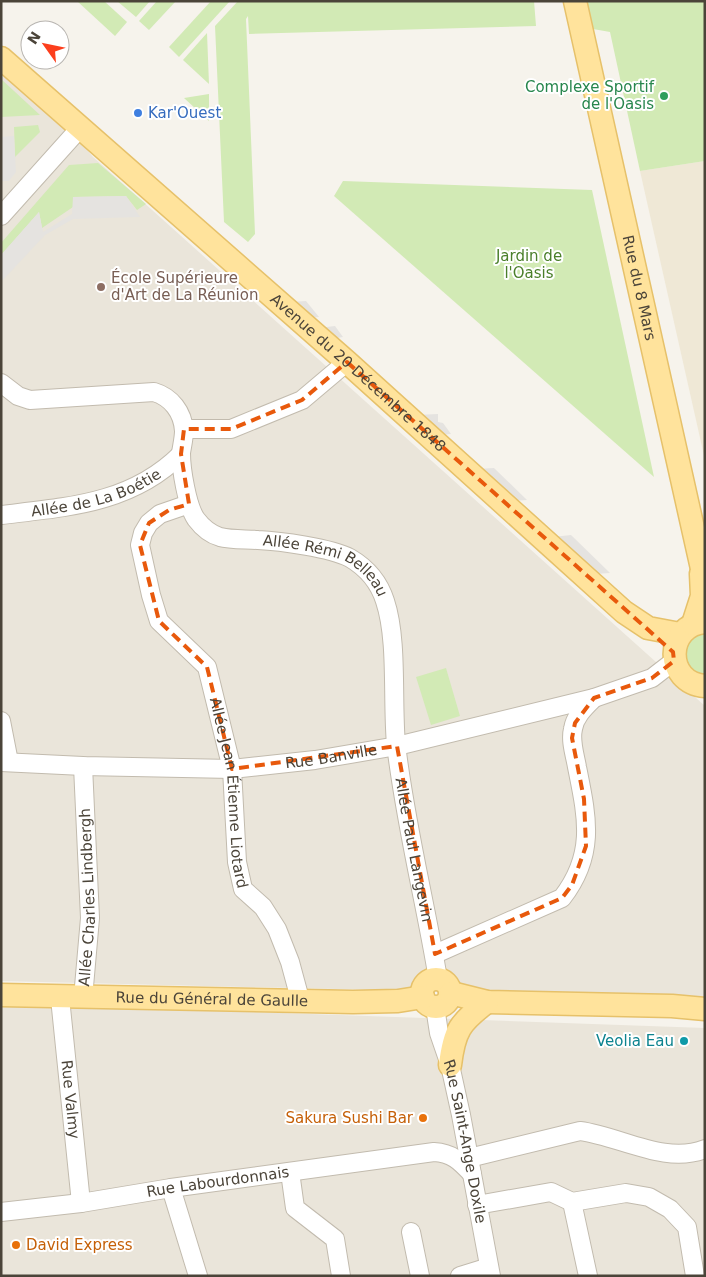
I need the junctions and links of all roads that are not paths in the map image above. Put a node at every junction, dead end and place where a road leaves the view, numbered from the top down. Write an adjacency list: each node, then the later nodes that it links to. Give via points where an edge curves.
1 (575, 1): 11 (main road, Rue du 8 Mars)
2 (1, 58): 3 (main road, Avenue du 20 Décembre 1848)
3 (80, 128): 4 (street); 5 (main road, Avenue du 20 Décembre 1848)
4 (1, 216)
5 (347, 362): 7 (street, via 302,400 231,428); 12 (main road, Avenue du 20 Décembre 1848, via 624,612 648,628)
6 (1, 383): 7 (street, via 18,396 30,400 154,392 174,402)
7 (184, 429): 8 (street)
8 (181, 454): 9 (street); 10 (street, Allée de La Boétie, via 147,481 105,499 61,510)
9 (189, 504): 17 (street, Allée Rémi Belleau, via 203,527 220,537 333,552 349,558 373,576 387,612); 20 (street, Allée Jean Étienne Liotard, via 160,514 149,523 140,545 160,621 207,667)
10 (1, 515)
11 (703, 578): 12 (main road, Rue du 8 Mars, via 702,596)
12 (685, 639): 13 (street, Rue Banville); 14 (main road, Avenue du 20 Décembre 1848, via 677,670)
13 (652, 678): 14 (street, Rue Banville); 15 (street, Rue Banville)
14 (700, 686)
15 (594, 698): 17 (street, Rue Banville); 21 (street, via 578,716 572,730 586,819 586,846 580,870 572,884 562,898)
16 (1, 722): 18 (street)
17 (397, 746): 20 (street, Rue Banville, via 315,760); 21 (street, Allée Paul Langevin, via 421,893)
18 (5, 762): 19 (street, Rue Banville)
19 (83, 766): 20 (street, Rue Banville); 25 (street, Allée Charles Lindbergh, via 90,918)
20 (232, 769): 26 (street, Allée Jean Étienne Liotard, via 237,862 243,888 263,907 277,929)
21 (435, 954): 22 (street, Allée Paul Langevin)
22 (437, 994): 26 (main road, Rue du Général de Gaulle, via 398,1001); 27 (main road, Rue du Général de Gaulle); 29 (street, Rue Saint-Ange Doxile, via 443,1051)
23 (1, 995): 24 (main road, Rue du Général de Gaulle)
24 (60, 998): 25 (main road, Rue du Général de Gaulle); 37 (street, Rue Valmy)
25 (83, 998): 26 (main road, Rue du Général de Gaulle)
26 (300, 999)
27 (487, 1002): 28 (main road, Rue du Général de Gaulle); 29 (main road, via 465,1020 457,1032)
28 (705, 1009)
29 (450, 1066): 30 (street, Rue Saint-Ange Doxile)
30 (461, 1115): 32 (street, via 453,1140); 33 (street, Rue Saint-Ange Doxile)
31 (705, 1149): 33 (street, via 661,1152 598,1133 580,1131)
32 (434, 1152): 33 (street, via 447,1153); 34 (street, Rue Labourdonnais)
33 (470, 1166): 38 (street, Rue Saint-Ange Doxile)
34 (290, 1172): 35 (street, Rue Labourdonnais); 43 (street, via 294,1208 335,1239)
35 (171, 1188): 37 (street, Rue Labourdonnais); 42 (street)
36 (572, 1202): 38 (street, via 551,1192); 46 (street); 47 (street, via 626,1193 649,1197 670,1209 688,1227)
37 (81, 1203): 39 (street, Rue Labourdonnais)
38 (477, 1206): 41 (street, Rue Saint-Ange Doxile)
39 (1, 1212)
40 (411, 1232): 44 (street)
41 (490, 1271): 45 (street)
42 (198, 1276)
43 (341, 1276)
44 (420, 1276)
45 (460, 1276)
46 (588, 1276)
47 (695, 1276)

